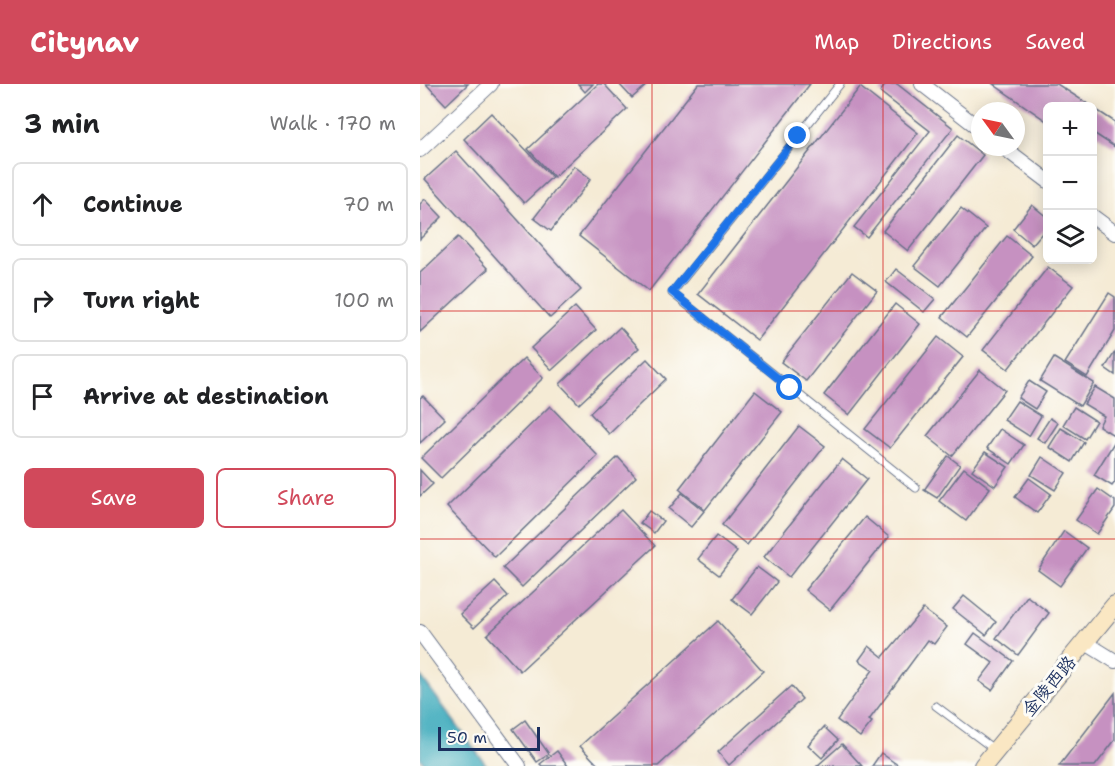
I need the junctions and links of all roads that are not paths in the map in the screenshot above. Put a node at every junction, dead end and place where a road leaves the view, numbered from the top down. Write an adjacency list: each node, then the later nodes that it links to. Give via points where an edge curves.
1 (491, 84): 5 (street)
2 (840, 84): 10 (lane, via 672,292)
3 (922, 84): 4 (street)
4 (971, 122)
5 (420, 150)
6 (1015, 156): 7 (street)
7 (1043, 178)
8 (1097, 219): 9 (street)
9 (1115, 232)
10 (916, 488)
11 (1115, 605): 13 (main road, 金陵西路)
12 (420, 632): 17 (street)
13 (1086, 643): 14 (street); 16 (main road, 金陵西路)
14 (1115, 662)
15 (936, 706): 16 (lane)
16 (995, 750): 18 (main road, 金陵西路)
17 (519, 766)
18 (983, 766)

